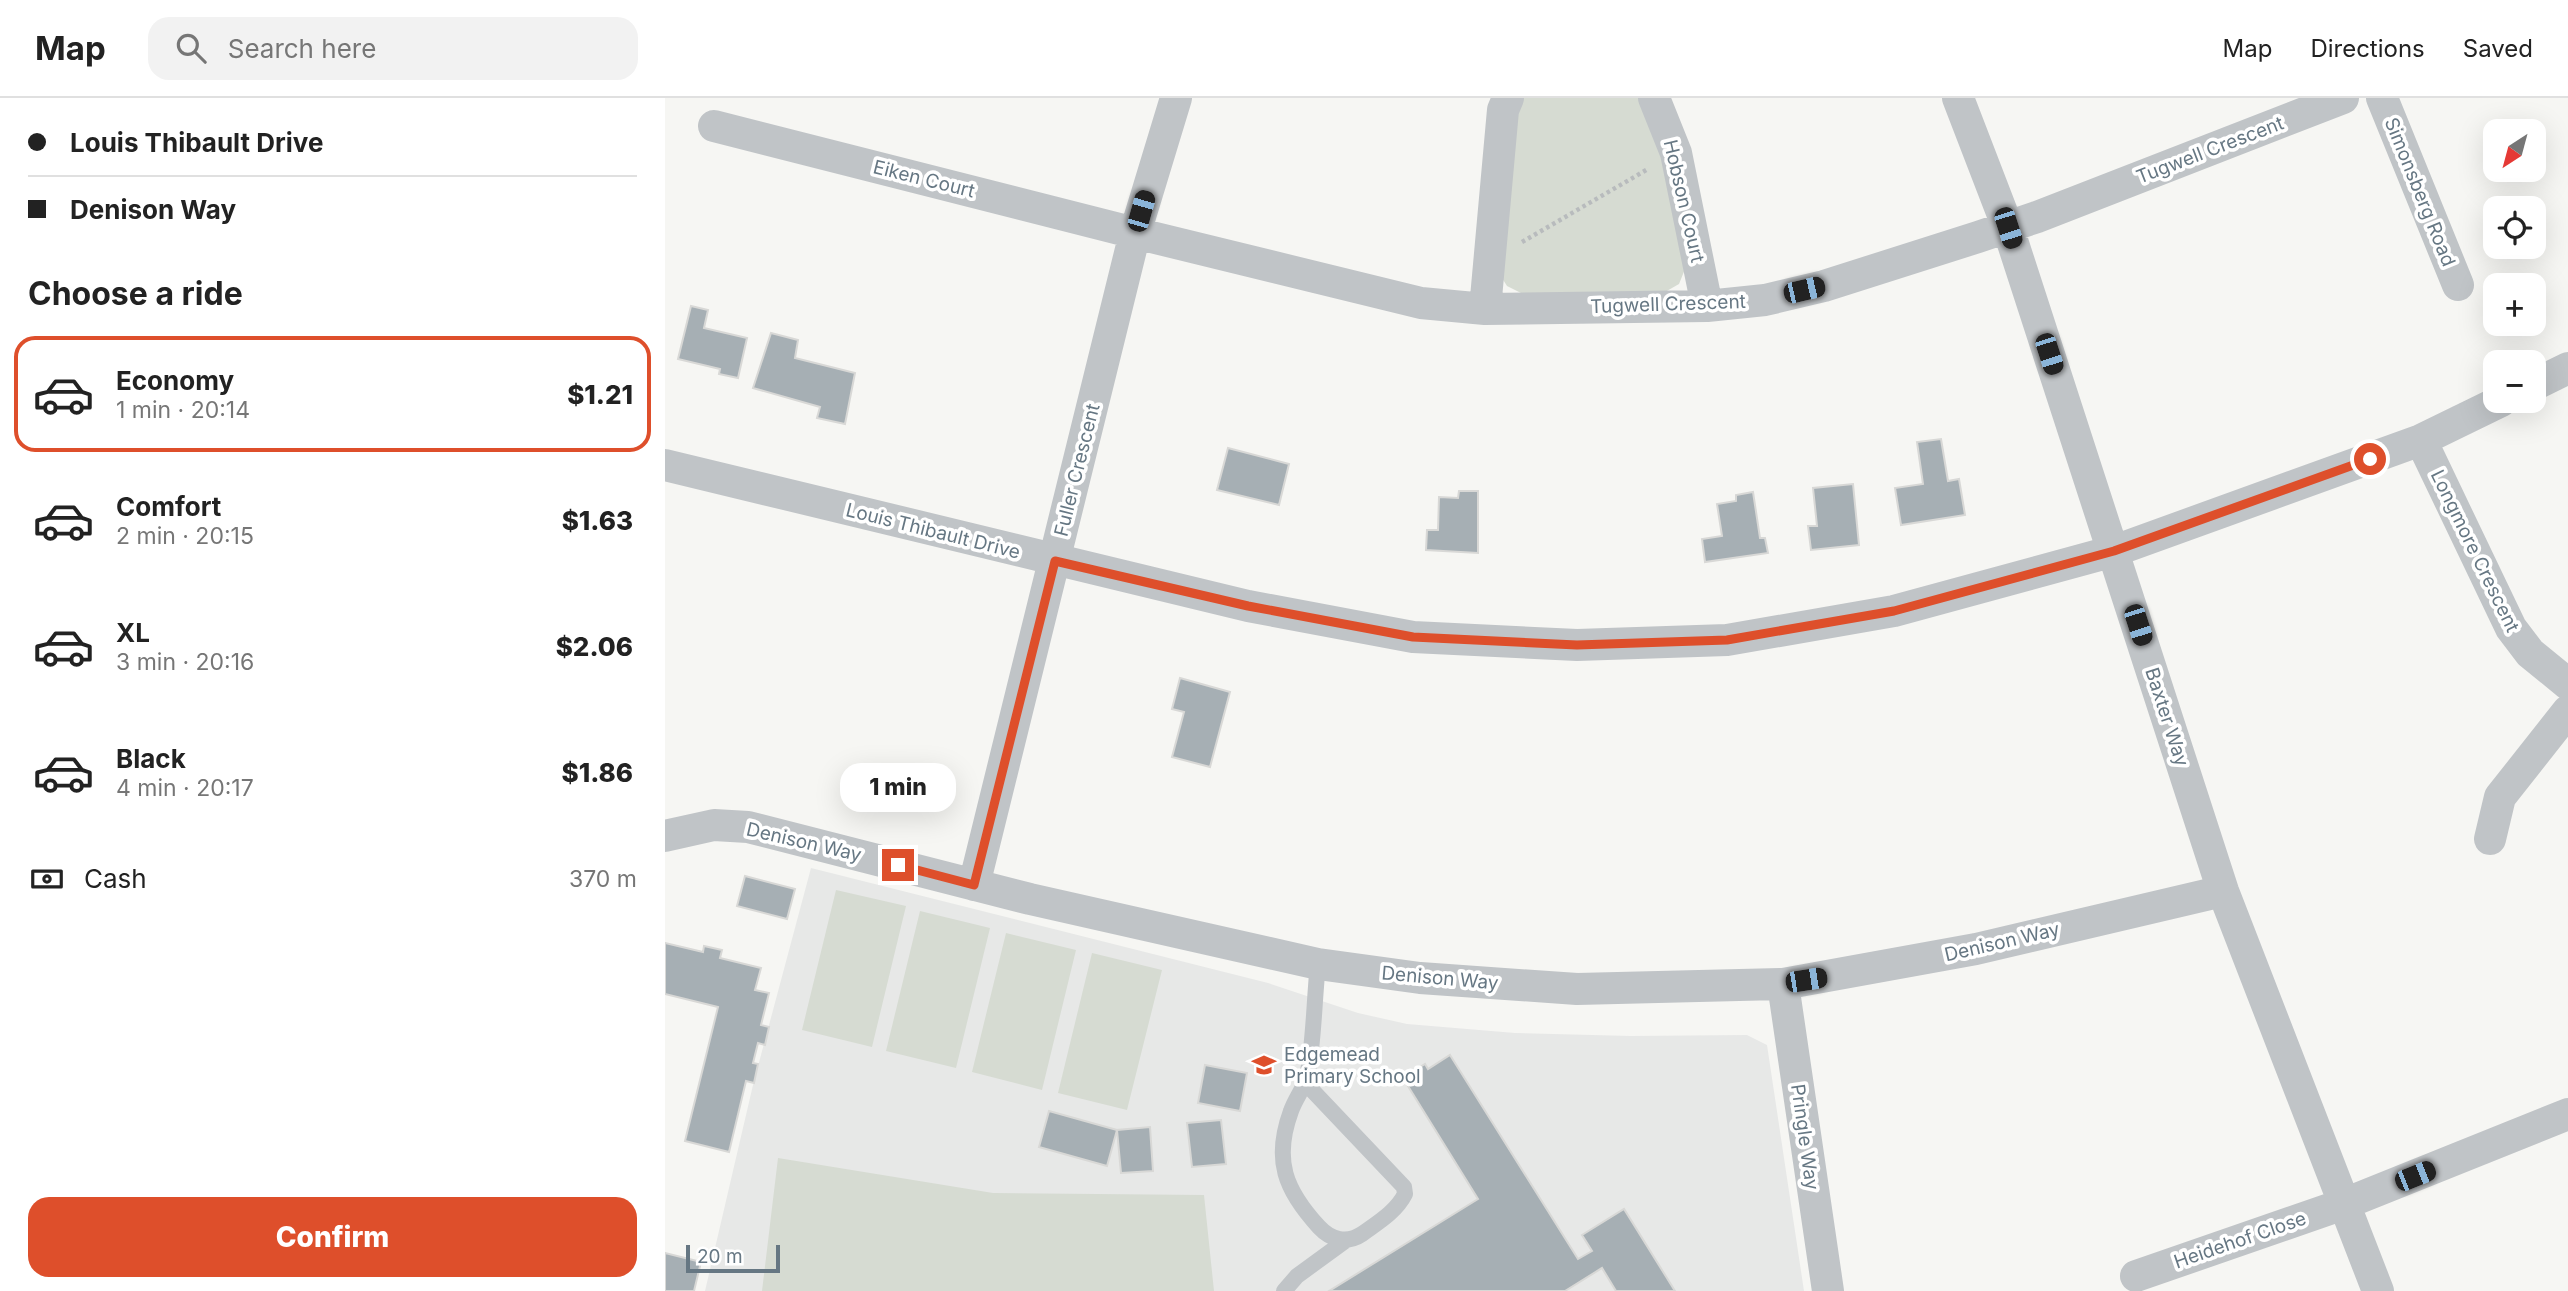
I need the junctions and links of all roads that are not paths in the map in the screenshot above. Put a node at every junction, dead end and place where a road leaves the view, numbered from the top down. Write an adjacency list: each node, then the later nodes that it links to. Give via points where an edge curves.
1 (1177, 98): 9 (street, Fuller Crescent)
2 (1508, 98): 12 (street, via 1503,110)
3 (1654, 98): 11 (street, Hobson Court, via 1676,153)
4 (1958, 98): 8 (street, Baxter Way)
5 (2343, 98): 8 (street, Tugwell Crescent)
6 (2382, 98): 10 (street, Simonsberg Road)
7 (714, 126): 9 (street, Eiken Court)
8 (2008, 228): 11 (street, Tugwell Crescent, via 1823,286 1765,300); 18 (street, Baxter Way)
9 (1135, 233): 12 (street, Tugwell Crescent, via 1421,303); 19 (street, Fuller Crescent)
10 (2458, 285)
11 (1707, 306): 12 (street, Tugwell Crescent)
12 (1485, 309)
13 (2568, 368): 14 (street)
14 (2546, 378)
15 (2483, 410): 16 (street, Louis Thibault Drive)
16 (2421, 440): 18 (street, Louis Thibault Drive); 20 (street, Longmore Crescent, via 2511,628 2530,653)
17 (665, 466): 19 (street, Louis Thibault Drive)
18 (2114, 551): 19 (street, Louis Thibault Drive, via 1881,614 1727,640 1577,645 1413,637 1248,606); 25 (street, Baxter Way)
19 (1055, 561): 24 (street, Fuller Crescent)
20 (2568, 684)
21 (2568, 710): 23 (street, via 2500,797)
22 (665, 836): 24 (street, Denison Way, via 714,825 748,827)
23 (2490, 839)
24 (974, 885): 26 (street, Denison Way)
25 (2223, 891): 27 (street, Denison Way, via 1976,949); 30 (street, Baxter Way)
26 (1318, 964): 27 (street, Denison Way, via 1420,978 1577,989); 28 (lane)
27 (1783, 984): 34 (street, Pringle Way)
28 (1306, 1079): 31 (lane, via 1286,1126 1282,1157 1289,1187 1324,1232); 31 (lane, via 1404,1187 1405,1195 1394,1210)
29 (2568, 1114): 30 (street, Heidehof Close)
30 (2344, 1204): 32 (street, Heidehof Close); 35 (street, Baxter Way)
31 (1345, 1241): 33 (lane)
32 (2136, 1276)
33 (1284, 1291)
34 (1828, 1291)
35 (2378, 1291)

